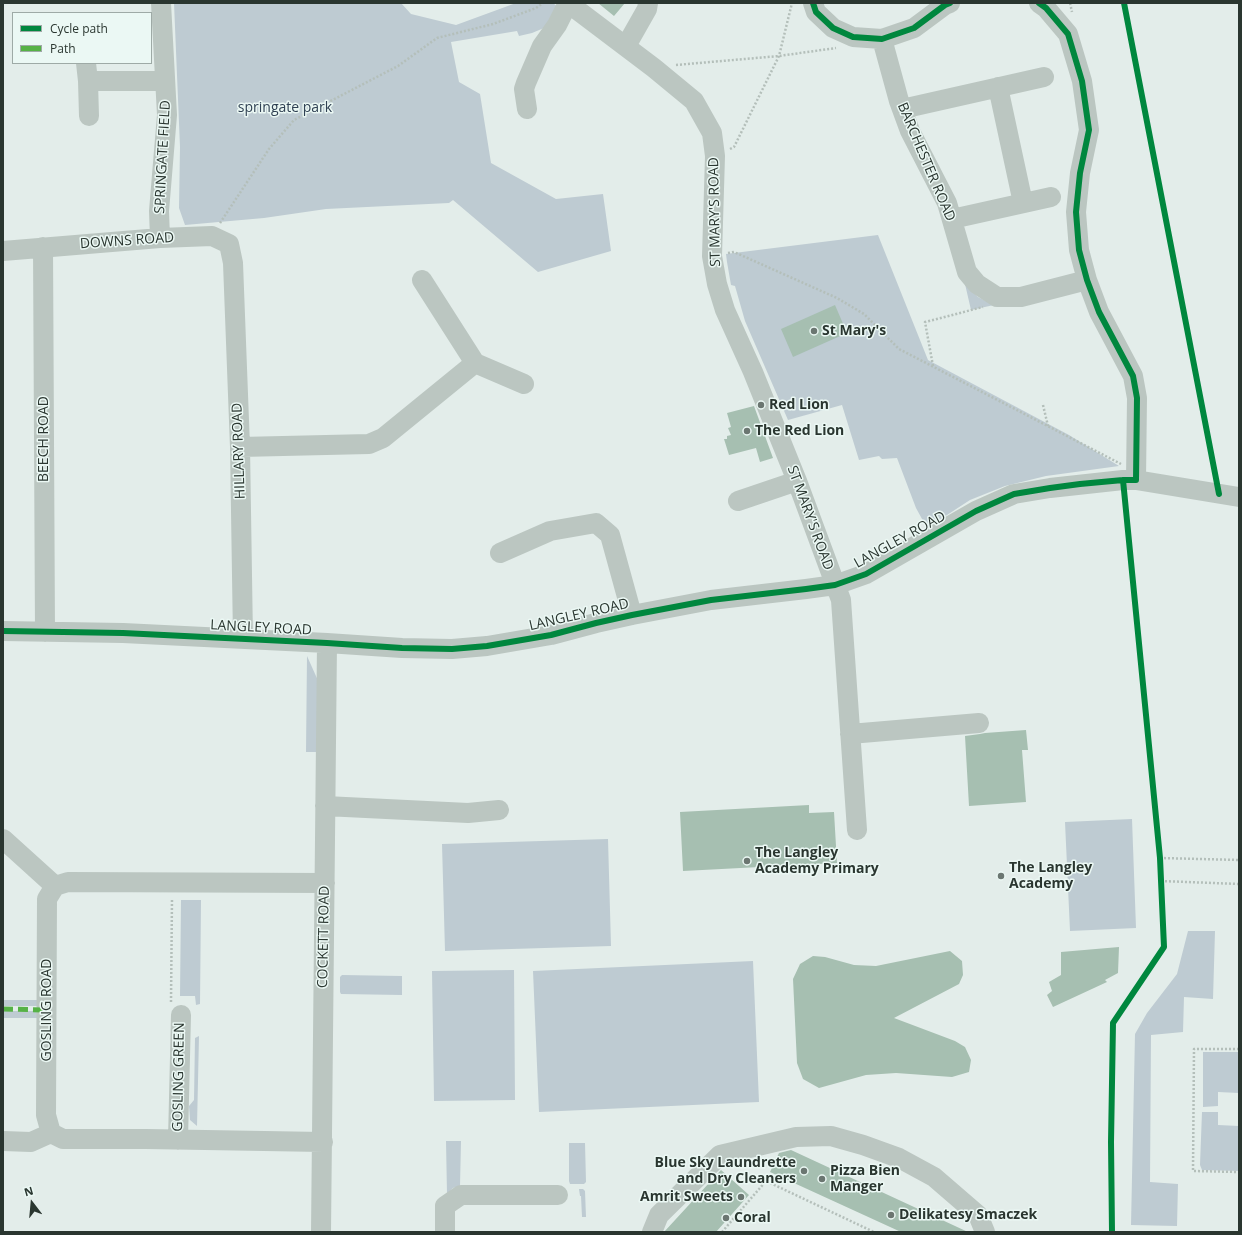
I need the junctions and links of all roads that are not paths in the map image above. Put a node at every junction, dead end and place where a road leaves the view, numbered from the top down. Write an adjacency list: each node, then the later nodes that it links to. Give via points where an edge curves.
1 (161, 3): 11 (street, SPRINGATE FIELD)
2 (568, 3): 8 (street, ST MARY'S ROAD); 13 (street, via 542,46 526,83 524,89)
3 (648, 3): 8 (street)
4 (813, 3): 7 (street, via 816,12 833,28 853,37)
5 (950, 3): 7 (street, via 914,28)
6 (1039, 3): 24 (street, via 1068,34 1082,81 1089,130 1080,173 1076,212 1079,250)
7 (882, 39): 14 (street, BARCHESTER ROAD)
8 (626, 46): 29 (street, ST MARY'S ROAD, via 694,101 712,133 715,156 712,256 717,284 725,310)
9 (87, 72): 11 (street); 15 (street)
10 (1044, 77): 12 (street)
11 (165, 81): 19 (street, SPRINGATE FIELD, via 167,114 159,211)
12 (998, 88): 14 (street); 17 (street)
13 (527, 109)
14 (902, 109): 18 (street, BARCHESTER ROAD, via 910,131 947,203)
15 (89, 116)
16 (1051, 197): 17 (street)
17 (1023, 203): 18 (street)
18 (952, 219): 24 (street, BARCHESTER ROAD, via 967,272 977,284 997,297 1021,297)
19 (160, 238): 20 (street, DOWNS ROAD); 22 (street, DOWNS ROAD, via 212,236 229,244)
20 (43, 247): 21 (street, DOWNS ROAD); 36 (street, BEECH ROAD)
21 (3, 251)
22 (233, 263): 27 (street, HILLARY ROAD)
23 (422, 280): 25 (street)
24 (1087, 280): 28 (street, via 1099,312 1133,376 1137,398)
25 (475, 364): 26 (street); 27 (street, via 383,438 369,444)
26 (524, 384)
27 (240, 447): 37 (street, HILLARY ROAD)
28 (1130, 480): 30 (street, LANGLEY ROAD); 33 (street, LANGLEY ROAD, via 1014,494 976,511 866,574)
29 (797, 481): 31 (street); 33 (street, ST MARY'S ROAD)
30 (1239, 497)
31 (738, 501)
32 (500, 553): 34 (street, via 550,531 596,523 610,535)
33 (835, 585): 34 (street, LANGLEY ROAD, via 711,600); 40 (street, ST MARY'S ROAD, via 841,600)
34 (632, 615): 38 (street, LANGLEY ROAD, via 551,635 487,646 452,649)
35 (3, 631): 36 (street, LANGLEY ROAD)
36 (45, 632): 37 (street, LANGLEY ROAD)
37 (243, 639): 38 (street, LANGLEY ROAD)
38 (327, 643): 41 (street, COCKETT ROAD)
39 (979, 723): 40 (street)
40 (850, 734): 43 (street, ST MARY'S ROAD)
41 (325, 806): 42 (street, via 468,813); 45 (street, COCKETT ROAD)
42 (499, 810)
43 (857, 830)
44 (3, 839): 46 (street)
45 (325, 883): 46 (street, via 68,882); 51 (street, COCKETT ROAD)
46 (55, 886): 48 (street, GOSLING ROAD, via 48,900 46,1115)
47 (181, 1015): 49 (street, GOSLING GREEN)
48 (51, 1133): 49 (street, via 63,1139); 50 (street, via 31,1142)
49 (178, 1140): 51 (street)
50 (3, 1141)
51 (322, 1142): 53 (street, COCKETT ROAD)
52 (558, 1195): 54 (street, via 461,1195 445,1206)
53 (322, 1232)
54 (444, 1232)
55 (652, 1232): 56 (street, via 659,1215 720,1155 796,1137 830,1136 899,1158 934,1177 978,1215)
56 (985, 1232)

